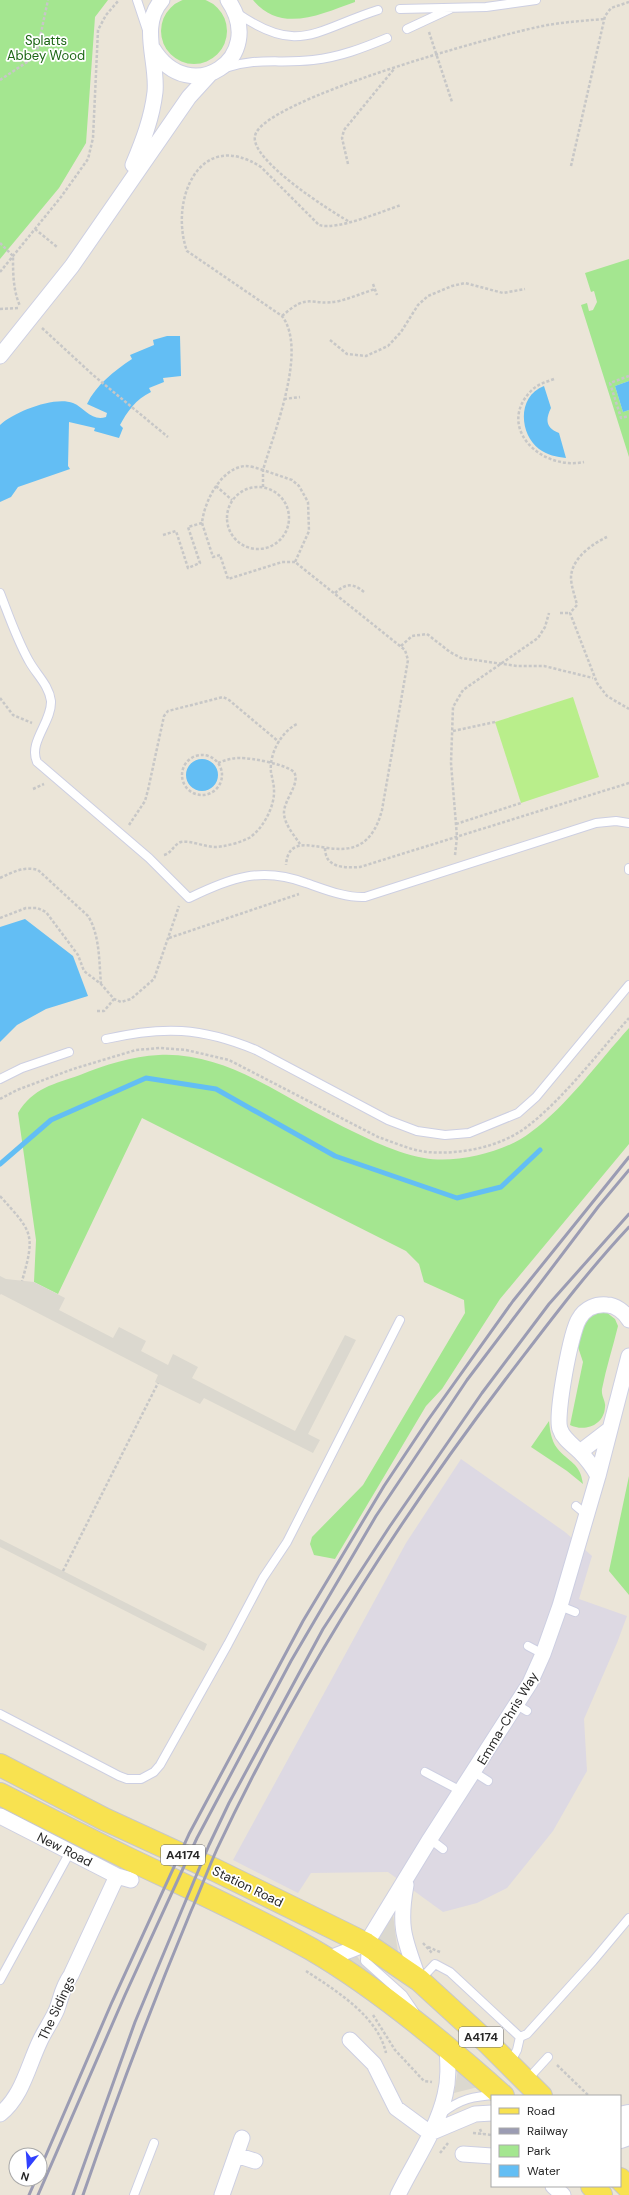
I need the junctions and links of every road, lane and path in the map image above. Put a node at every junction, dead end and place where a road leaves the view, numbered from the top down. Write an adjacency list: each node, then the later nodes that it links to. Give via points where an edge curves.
1 (48, 0): 19 (path, via 36,56)
2 (119, 0): 26 (path, via 106,15 98,30 92,138 88,159)
3 (137, 0): 15 (lane)
4 (162, 0): 15 (street, via 150,21)
5 (536, 0): 8 (lane, via 486,7)
6 (629, 2): 11 (path, via 609,9)
7 (232, 6): 10 (lane, via 265,30 300,37 320,33 347,20); 18 (street, via 240,25 237,46 227,63)
8 (454, 7): 9 (lane); 12 (lane)
9 (400, 9)
10 (378, 10)
11 (604, 19): 16 (path, via 567,21 538,27 474,42); 22 (path)
12 (407, 29)
13 (429, 32): 16 (path)
14 (387, 38): 18 (lane, via 341,56 312,60 247,61)
15 (151, 43): 18 (street, via 160,61 170,70 196,76); 23 (street, via 155,90 149,126)
16 (436, 55): 17 (path); 20 (path)
17 (394, 68): 21 (path, via 344,130 342,138); 25 (path, via 311,97 262,125 255,134 255,142 276,169 313,200)
18 (213, 73): 23 (street, via 188,97)
19 (0, 80)
20 (452, 102)
21 (348, 164)
22 (571, 166)
23 (124, 190): 37 (street, via 72,266)
24 (401, 205): 25 (path)
25 (348, 222): 36 (path, via 329,227 319,225 260,167 238,156 214,156 198,171 185,198 181,214 187,251)
26 (35, 229): 28 (path); 29 (path)
27 (0, 243): 29 (path)
28 (57, 247)
29 (13, 256): 30 (path); 35 (path, via 15,290 20,308)
30 (0, 272)
31 (373, 284): 32 (path)
32 (375, 289): 34 (path); 36 (path, via 339,301 299,302)
33 (525, 289): 38 (path, via 503,293 465,283 435,293 418,305 401,332 388,346 366,356 347,354)
34 (377, 295)
35 (0, 309)
36 (282, 316): 43 (path, via 289,330 292,347)
37 (31, 318): 39 (street); 45 (path)
38 (330, 340)
39 (2, 352)
40 (629, 376): 44 (path, via 610,383 621,418)
41 (554, 379): 46 (path, via 538,385 526,398 520,413 521,431 533,450 541,456 560,463)
42 (300, 397): 43 (path)
43 (284, 399): 47 (path)
44 (629, 416)
45 (168, 437)
46 (584, 462)
47 (263, 470): 48 (path, via 245,466 238,468); 49 (path); 54 (path, via 292,480 299,486 308,502 309,531)
48 (216, 486): 50 (path); 51 (path, via 205,504)
49 (263, 487): 50 (path, via 246,489); 50 (path, via 279,495 288,510 288,523 283,535 270,546 252,548 237,540 228,525 227,517)
50 (232, 500)
51 (202, 522): 52 (path, via 188,527 200,563 188,568 176,531); 54 (path, via 213,557 220,555 228,579 282,562)
52 (163, 535)
53 (607, 536): 60 (path, via 588,548 575,565 571,579 577,605)
54 (295, 562): 57 (path)
55 (364, 592): 57 (path, via 351,585 343,586)
56 (0, 593): 68 (lane, via 28,661 46,686 49,695 50,710)
57 (335, 593): 61 (path)
58 (560, 613): 60 (path)
59 (548, 614): 62 (path, via 545,627 538,638)
60 (570, 614): 63 (path)
61 (401, 646): 62 (path, via 412,636 427,634 461,658); 80 (path, via 407,653 408,668 379,820 372,833 356,847 339,851)
62 (500, 664): 63 (path, via 544,666); 69 (path, via 461,692 453,707)
63 (594, 678): 65 (path, via 607,696)
64 (0, 698): 68 (path, via 13,715)
65 (629, 709)
66 (495, 722): 69 (path)
67 (297, 724): 70 (path, via 288,729)
68 (44, 728): 77 (lane, via 35,751 37,762)
69 (453, 731): 76 (path, via 451,763)
70 (279, 742): 72 (path); 77 (path, via 223,697 168,711 164,716 145,801)
71 (218, 762): 71 (path, via 221,783 212,793 198,795 186,788 182,775 187,762 199,755 206,755); 72 (path, via 240,758)
72 (272, 764): 79 (path, via 290,768 296,776 284,814); 81 (path, via 275,791 271,806 260,826 249,838 213,848 181,842 174,845 168,854)
73 (629, 783): 78 (path)
74 (521, 803): 76 (path)
75 (629, 823): 82 (lane, via 616,821 596,824)
76 (456, 824): 78 (path)
77 (122, 835): 81 (lane)
78 (457, 837): 80 (path, via 360,867 345,867 329,862 325,857); 82 (path)
79 (300, 844): 80 (path); 83 (path, via 288,856)
80 (325, 848)
81 (149, 858): 86 (lane)
82 (453, 870): 85 (lane, via 365,897 350,897)
83 (285, 876): 85 (lane); 86 (lane, via 259,874 241,877)
84 (0, 878): 89 (path, via 19,869 38,870 88,916 96,935)
85 (319, 888): 88 (path)
86 (189, 898): 88 (path, via 179,907)
87 (0, 918): 89 (path, via 26,908 37,908 46,912 78,955 84,971)
88 (168, 938): 91 (path, via 158,973 150,985 131,999 121,1002)
89 (101, 984): 91 (path)
90 (629, 985): 93 (lane, via 536,1096 518,1113 469,1133 445,1135 417,1131 388,1120 233,1040 185,1030 141,1031)
91 (114, 999): 92 (path, via 104,1011)
92 (97, 1012)
93 (106, 1039)
94 (69, 1052): 96 (lane, via 22,1068)
95 (73, 1069): 97 (path)
96 (0, 1079)
97 (0, 1099)
98 (0, 1196): 99 (path, via 29,1232 29,1251)
99 (22, 1281)
100 (400, 1320): 116 (lane, via 287,1542 263,1578 175,1740 154,1772 135,1780 119,1776)
101 (629, 1320): 103 (street, via 611,1305 593,1306 579,1319 575,1327)
102 (629, 1356): 106 (street, Emma-Chris Way)
103 (568, 1364): 104 (lane); 107 (street, via 561,1396 559,1422 565,1438)
104 (556, 1374)
105 (158, 1383): 111 (path)
106 (610, 1429): 107 (street); 108 (street, Emma-Chris Way)
107 (580, 1452): 108 (street)
108 (598, 1476): 110 (street, Emma-Chris Way)
109 (576, 1506): 110 (lane)
110 (588, 1516): 112 (street, Emma-Chris Way)
111 (63, 1571)
112 (560, 1606): 113 (lane); 115 (street, Emma-Chris Way)
113 (575, 1612)
114 (528, 1646): 115 (lane)
115 (543, 1654): 119 (street, Emma-Chris Way, via 522,1708)
116 (0, 1714)
117 (0, 1765): 130 (main road, Station Road / A4174, via 104,1819)
118 (425, 1772): 121 (lane)
119 (474, 1772): 120 (lane); 121 (street, Emma-Chris Way)
120 (488, 1781)
121 (461, 1791): 124 (street, Emma-Chris Way)
122 (0, 1794): 131 (main road, Station Road / A4174, via 90,1840 223,1902)
123 (0, 1816): 126 (street, New Road)
124 (430, 1840): 125 (lane); 128 (street, Emma-Chris Way)
125 (443, 1849)
126 (70, 1852): 127 (street, New Road); 133 (lane)
127 (124, 1878): 151 (street, The Sidings, via 62,1988 58,2007 13,2101)
128 (407, 1878): 130 (street, Emma-Chris Way); 134 (street, Emma-Chris Way, via 401,1911 402,1927)
129 (629, 1918): 138 (lane, via 527,2034)
130 (366, 1944): 131 (street); 134 (main road, Station Road / A4174); 140 (lane, Station Road, via 365,1961 403,1994)
131 (327, 1959): 140 (main road, Station Road / A4174, via 366,1985)
132 (300, 1966): 137 (path, via 352,2004)
133 (0, 1980)
134 (419, 1980): 138 (lane, via 435,1964 439,1964); 143 (main road, Station Road / A4174)
135 (371, 2012): 136 (path)
136 (382, 2030): 137 (path); 145 (path, via 395,2050 424,2081)
137 (378, 2033): 141 (path)
138 (520, 2037): 143 (lane)
139 (350, 2040): 153 (street, via 374,2064 396,2108)
140 (439, 2042): 146 (main road, Station Road / A4174); 152 (street, via 447,2084)
141 (386, 2056)
142 (548, 2057): 144 (lane); 148 (path)
143 (510, 2064): 144 (main road, Station Road / A4174)
144 (526, 2081): 147 (main road, Station Road / A4174)
145 (438, 2083)
146 (495, 2095)
147 (540, 2095)
148 (588, 2095)
149 (491, 2099): 152 (lane, via 468,2098)
150 (491, 2105): 153 (street)
151 (0, 2114)
152 (438, 2117): 153 (street)
153 (430, 2133): 166 (street)
154 (242, 2138): 156 (street)
155 (154, 2143): 164 (lane)
156 (236, 2154): 159 (street); 165 (street)
157 (463, 2154): 158 (street)
158 (491, 2156)
159 (255, 2161)
160 (621, 2180): 163 (main road)
161 (554, 2187): 167 (street)
162 (593, 2187): 168 (main road)
163 (629, 2188)
164 (134, 2195)
165 (222, 2195)
166 (398, 2195)
167 (563, 2195)
168 (601, 2195)

